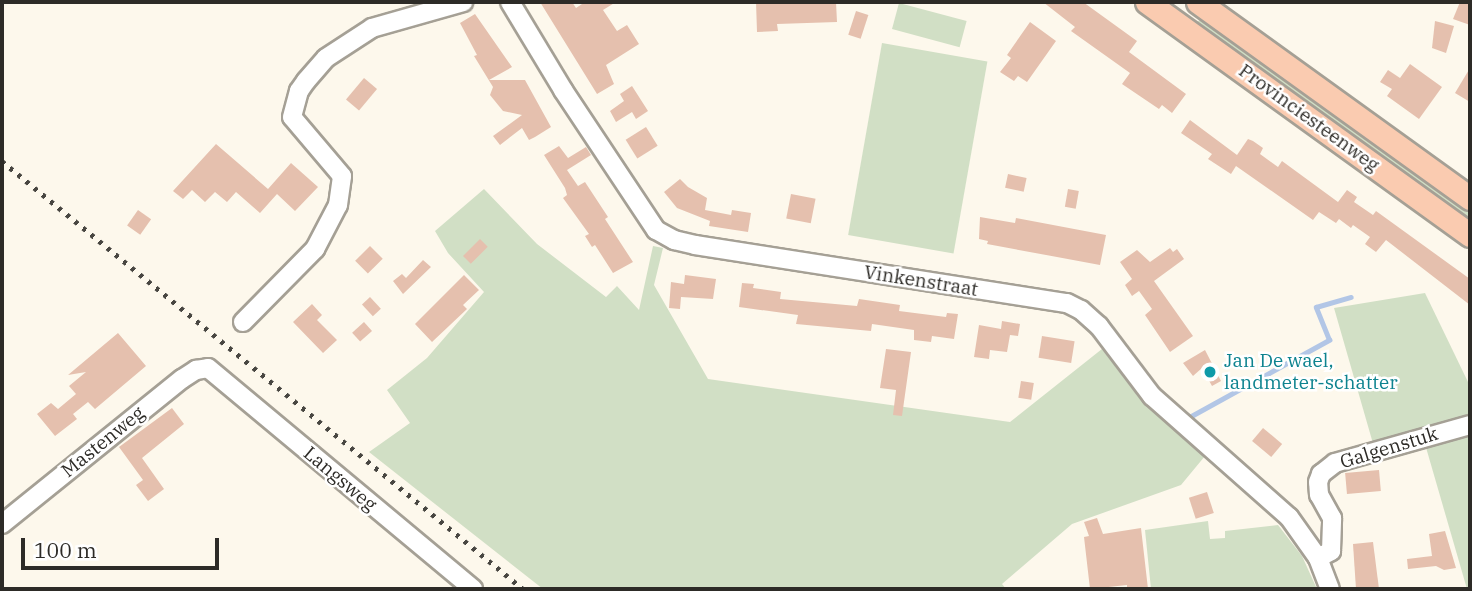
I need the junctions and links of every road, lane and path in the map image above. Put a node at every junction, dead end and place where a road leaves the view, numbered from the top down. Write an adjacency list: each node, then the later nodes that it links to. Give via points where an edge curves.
1 (463, 2): 7 (street, via 372,28 326,58 306,81 292,117 342,176 338,205 315,249)
2 (510, 2): 11 (street, Vinkenstraat, via 656,230 695,245 1067,303 1099,326 1152,396 1289,517)
3 (1147, 2): 6 (main road, Provinciesteenweg)
4 (1198, 2): 5 (main road, Provinciesteenweg)
5 (1470, 198)
6 (1470, 235)
7 (243, 322)
8 (208, 368): 10 (street, Mastenweg, via 182,379); 12 (street, Langsweg)
9 (1470, 425): 11 (street, Galgenstuk, via 1335,463 1321,474 1319,495 1332,518 1331,551)
10 (2, 524)
11 (1318, 558): 13 (street, Vinkenstraat)
12 (473, 589)
13 (1330, 589)

